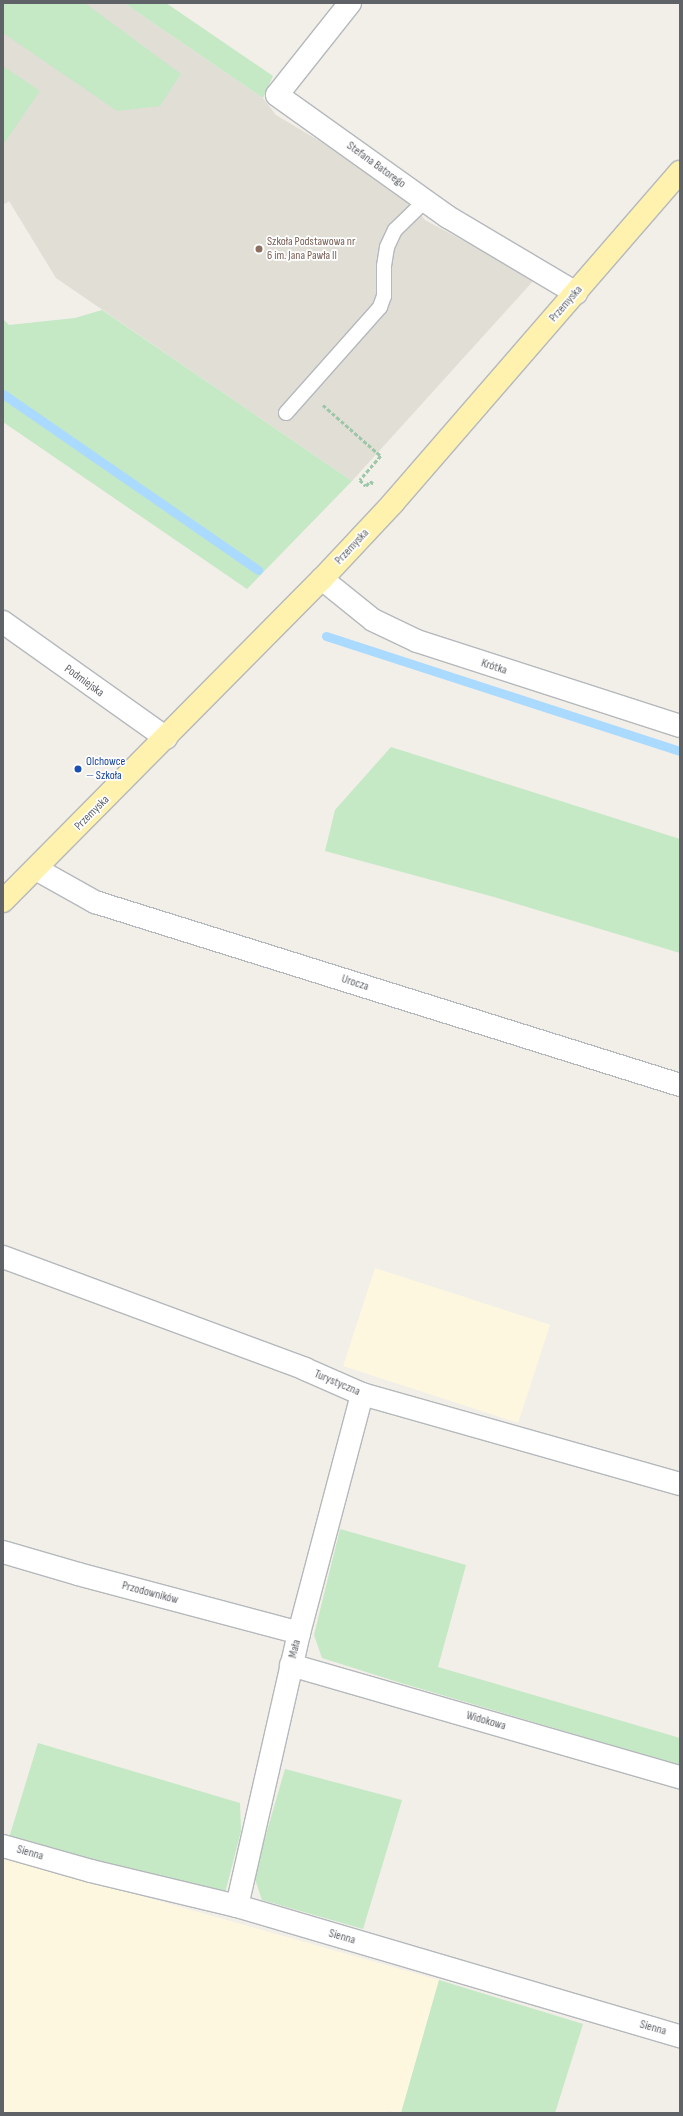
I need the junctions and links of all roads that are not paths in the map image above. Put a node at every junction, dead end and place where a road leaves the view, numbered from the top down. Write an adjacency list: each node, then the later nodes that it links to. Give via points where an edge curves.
1 (350, 3): 3 (street, Stefana Batorego, via 277,95)
2 (680, 172): 4 (main road, Przemyska)
3 (426, 200): 4 (street, Stefana Batorego, via 448,217); 5 (lane, via 395,230 387,246 384,296 380,306)
4 (576, 293): 6 (main road, Przemyska)
5 (286, 413)
6 (322, 579): 8 (street, Krótka, via 373,620 417,641); 9 (main road, Przemyska)
7 (3, 622): 9 (street, Podmiejska)
8 (680, 726)
9 (166, 738): 10 (main road, Przemyska)
10 (36, 868): 11 (main road, Przemyska); 12 (street, Urocza, via 95,902)
11 (3, 901)
12 (680, 1085)
13 (3, 1257): 14 (street, Turystyczna, via 305,1369)
14 (362, 1394): 15 (street, Turystyczna); 17 (street, Mała)
15 (679, 1481)
16 (3, 1552): 17 (street, Przodowników)
17 (298, 1633): 18 (street, Mała)
18 (291, 1665): 19 (street, Widokowa); 21 (street, Mała)
19 (680, 1777)
20 (3, 1846): 21 (street, Sienna, via 91,1871)
21 (237, 1906): 22 (street, Sienna)
22 (680, 2036)

